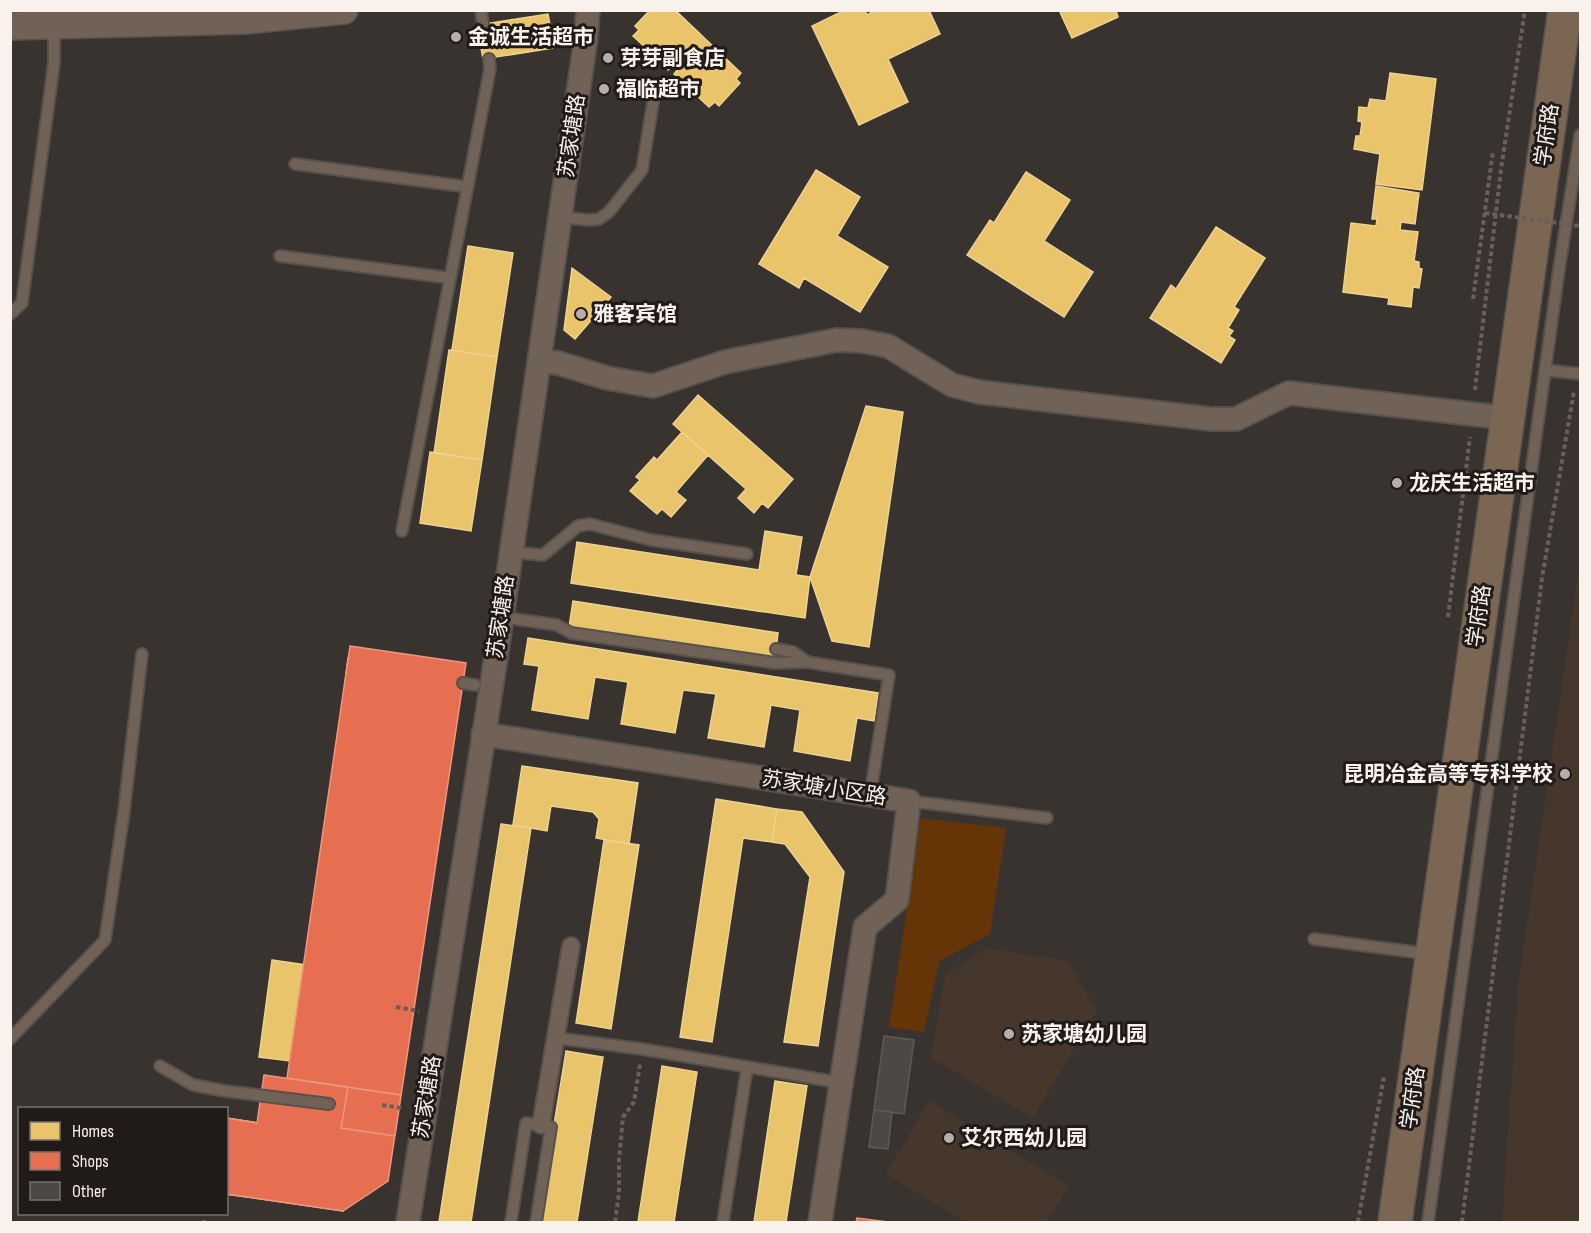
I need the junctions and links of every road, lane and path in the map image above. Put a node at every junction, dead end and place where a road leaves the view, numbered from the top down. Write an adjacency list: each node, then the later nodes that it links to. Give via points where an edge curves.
1 (344, 10): 8 (street, via 245,20)
2 (481, 10): 6 (lane)
3 (588, 10): 16 (street, 苏家塘路)
4 (1525, 10): 25 (path, via 1501,169)
5 (1564, 10): 26 (main road, 学府路)
6 (483, 24)
7 (10, 26): 8 (street)
8 (54, 26): 21 (lane, via 54,63 22,303)
9 (489, 59): 14 (lane)
10 (655, 90): 16 (lane, via 642,170 599,219)
11 (1581, 135): 23 (lane, 学府路)
12 (1493, 151): 15 (path)
13 (296, 164): 14 (lane)
14 (468, 187): 19 (lane)
15 (1485, 213): 17 (path, bridge); 20 (path)
16 (560, 217): 22 (street, 苏家塘路)
17 (1581, 226)
18 (280, 256): 19 (lane)
19 (450, 278): 27 (lane)
20 (1473, 298)
21 (10, 314)
22 (538, 361): 25 (street, via 653,386 725,362 837,340 862,340 888,346 952,385 979,393 1211,419 1236,419 1289,393); 28 (street, 苏家塘路)
23 (1545, 370): 24 (lane); 61 (lane, 学府路)
24 (1579, 374): 62 (path, via 1542,578)
25 (1472, 414): 26 (street); 31 (path)
26 (1507, 418): 43 (main road, 学府路)
27 (402, 531)
28 (511, 552): 29 (lane, via 543,555 578,526 590,524 651,540); 30 (street, 苏家塘路)
29 (747, 554)
30 (501, 616): 34 (lane, via 557,625 571,633 775,663); 37 (street, 苏家塘路)
31 (1447, 627)
32 (776, 649): 34 (lane, via 793,652)
33 (142, 654): 45 (lane, via 105,940)
34 (807, 662): 38 (lane, via 889,675)
35 (463, 683): 36 (lane)
36 (475, 685)
37 (483, 734): 38 (street, 苏家塘小区路); 53 (street, 苏家塘路)
38 (870, 796): 39 (street, 苏家塘小区路)
39 (909, 801): 40 (lane); 50 (street, 苏家塘小区路, via 897,900 865,927)
40 (1047, 818)
41 (1314, 939): 43 (lane)
42 (571, 946): 44 (street)
43 (1432, 955): 60 (main road, 学府路)
44 (556, 1038): 46 (lane); 52 (street)
45 (10, 1039)
46 (642, 1049): 48 (lane); 56 (path, via 634,1102 623,1117)
47 (160, 1066): 51 (lane, via 193,1084)
48 (747, 1068): 50 (lane); 57 (lane)
49 (1385, 1070): 59 (path)
50 (842, 1083): 58 (street, 苏家塘小区路)
51 (329, 1104)
52 (541, 1125): 54 (lane, via 526,1123); 55 (lane, via 551,1127)
53 (408, 1222)
54 (511, 1222)
55 (536, 1222)
56 (615, 1222)
57 (723, 1222)
58 (820, 1222)
59 (1358, 1222)
60 (1395, 1222)
61 (1428, 1222)
62 (1462, 1222)

